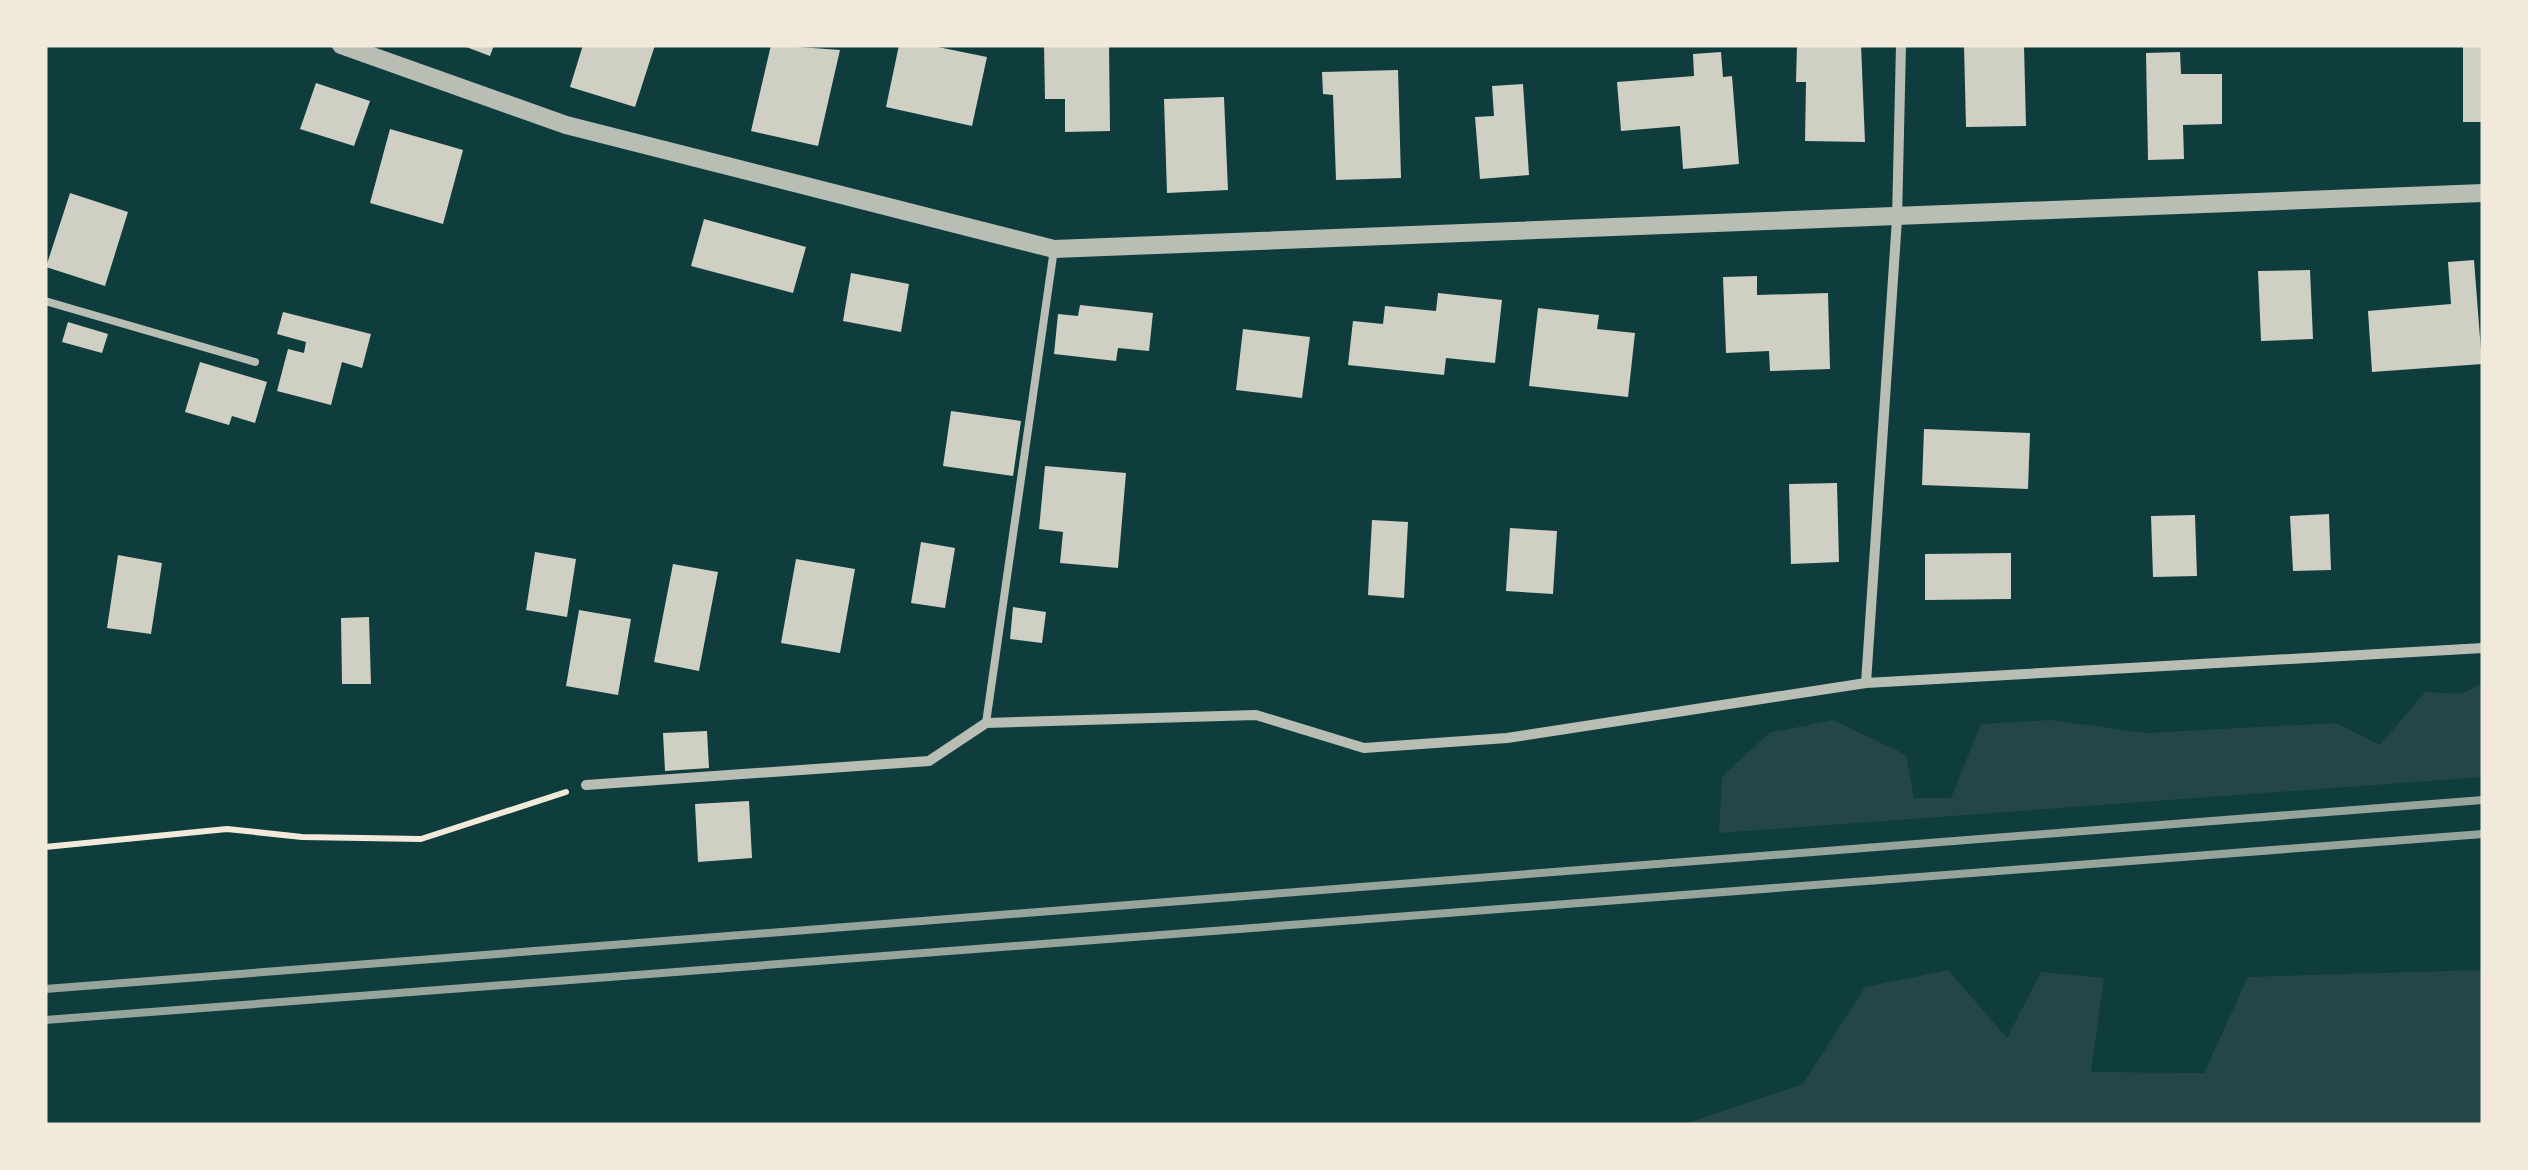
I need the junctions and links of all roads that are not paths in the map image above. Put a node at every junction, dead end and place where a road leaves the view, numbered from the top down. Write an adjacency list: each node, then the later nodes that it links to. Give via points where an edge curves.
1 (341, 45): 5 (street, via 566,124)
2 (1901, 45): 4 (street)
3 (2483, 193): 4 (street)
4 (1896, 219): 5 (street); 9 (street)
5 (1054, 248): 10 (lane)
6 (45, 301): 7 (lane)
7 (255, 362)
8 (2483, 648): 9 (street)
9 (1866, 683): 10 (street, via 1508,738 1364,748 1256,715)
10 (986, 723): 11 (street, via 930,761)
11 (586, 785)

